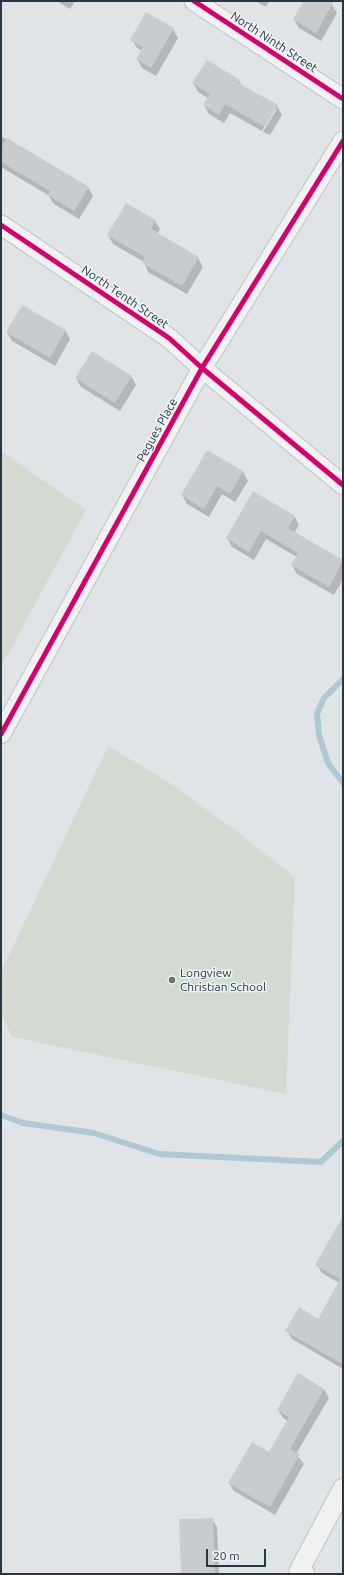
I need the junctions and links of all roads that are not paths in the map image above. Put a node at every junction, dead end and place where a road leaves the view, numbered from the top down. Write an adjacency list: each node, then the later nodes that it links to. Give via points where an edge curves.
1 (194, 1): 2 (street, North Ninth Street)
2 (343, 100)
3 (343, 141): 5 (street, Pegues Place)
4 (1, 226): 5 (street, North Tenth Street, via 169,338)
5 (202, 368): 6 (street, North Tenth Street); 7 (street, Pegues Place)
6 (343, 485)
7 (1, 734)
8 (343, 1488): 9 (street)
9 (302, 1572)

